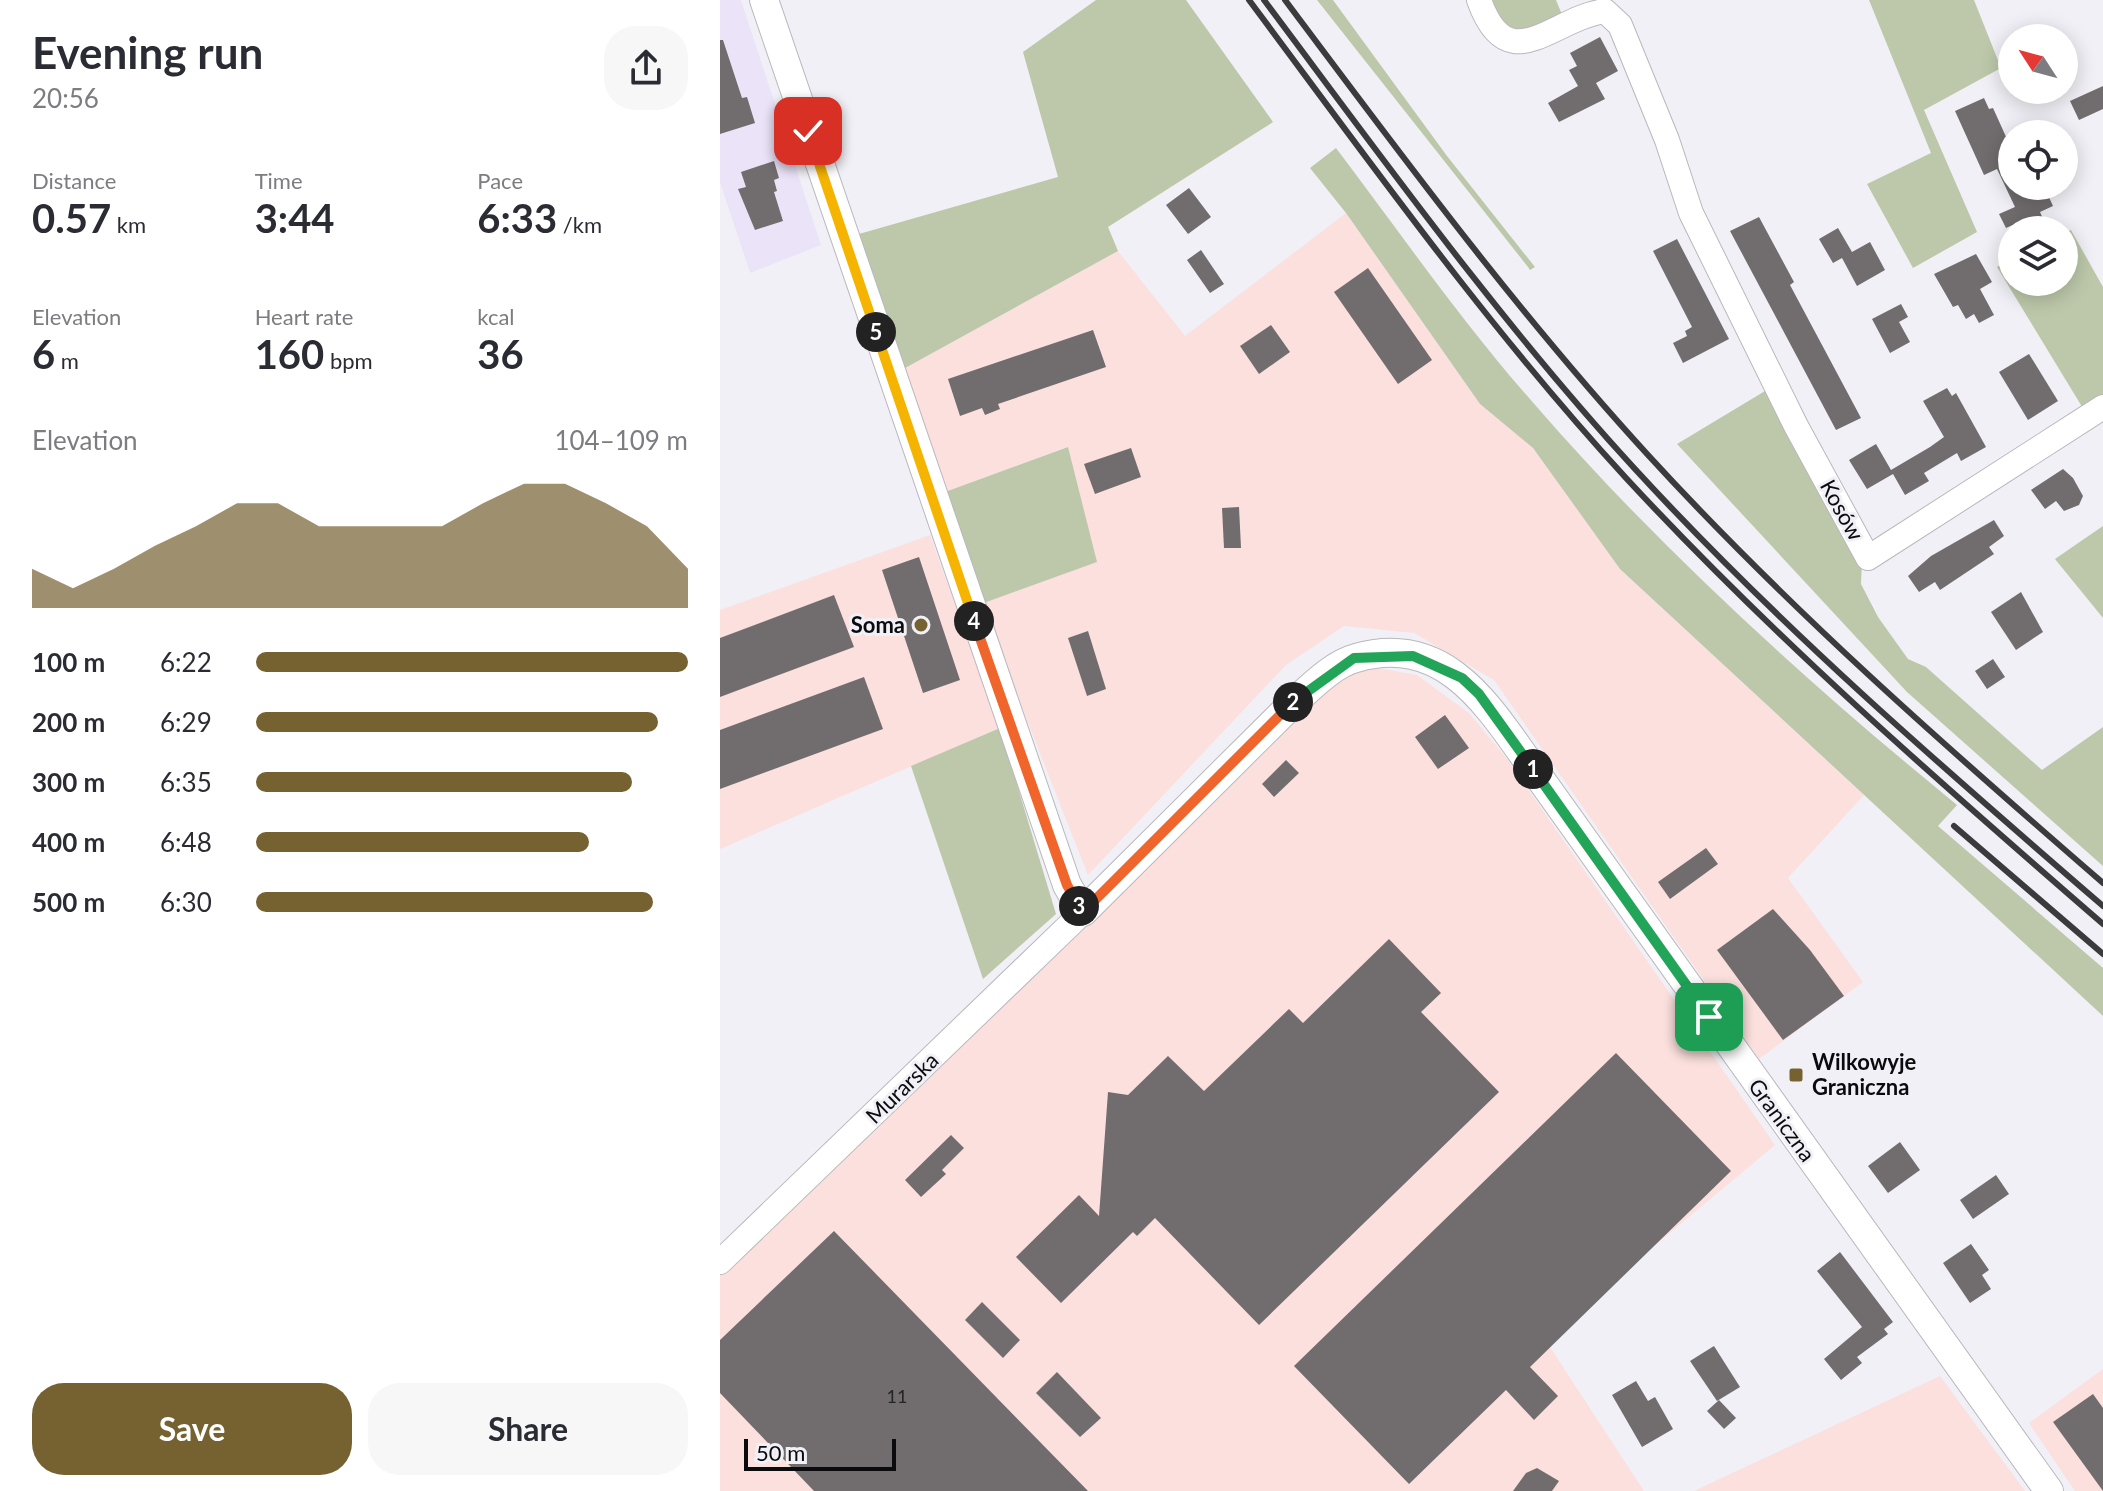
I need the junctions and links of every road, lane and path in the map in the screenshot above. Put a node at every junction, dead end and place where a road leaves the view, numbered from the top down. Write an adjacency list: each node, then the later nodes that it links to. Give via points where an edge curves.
1 (764, 0): 4 (street, via 999,694 1067,885)
2 (1479, 0): 3 (street, Kosów, via 1490,28 1513,42 1593,13 1613,15 1639,67 1691,213 1868,558)
3 (2103, 407)
4 (1083, 912): 5 (street, Murarska); 6 (street, Graniczna, via 1292,704 1354,658 1413,656 1462,678 1534,770)
5 (720, 1262)
6 (2049, 1491)

